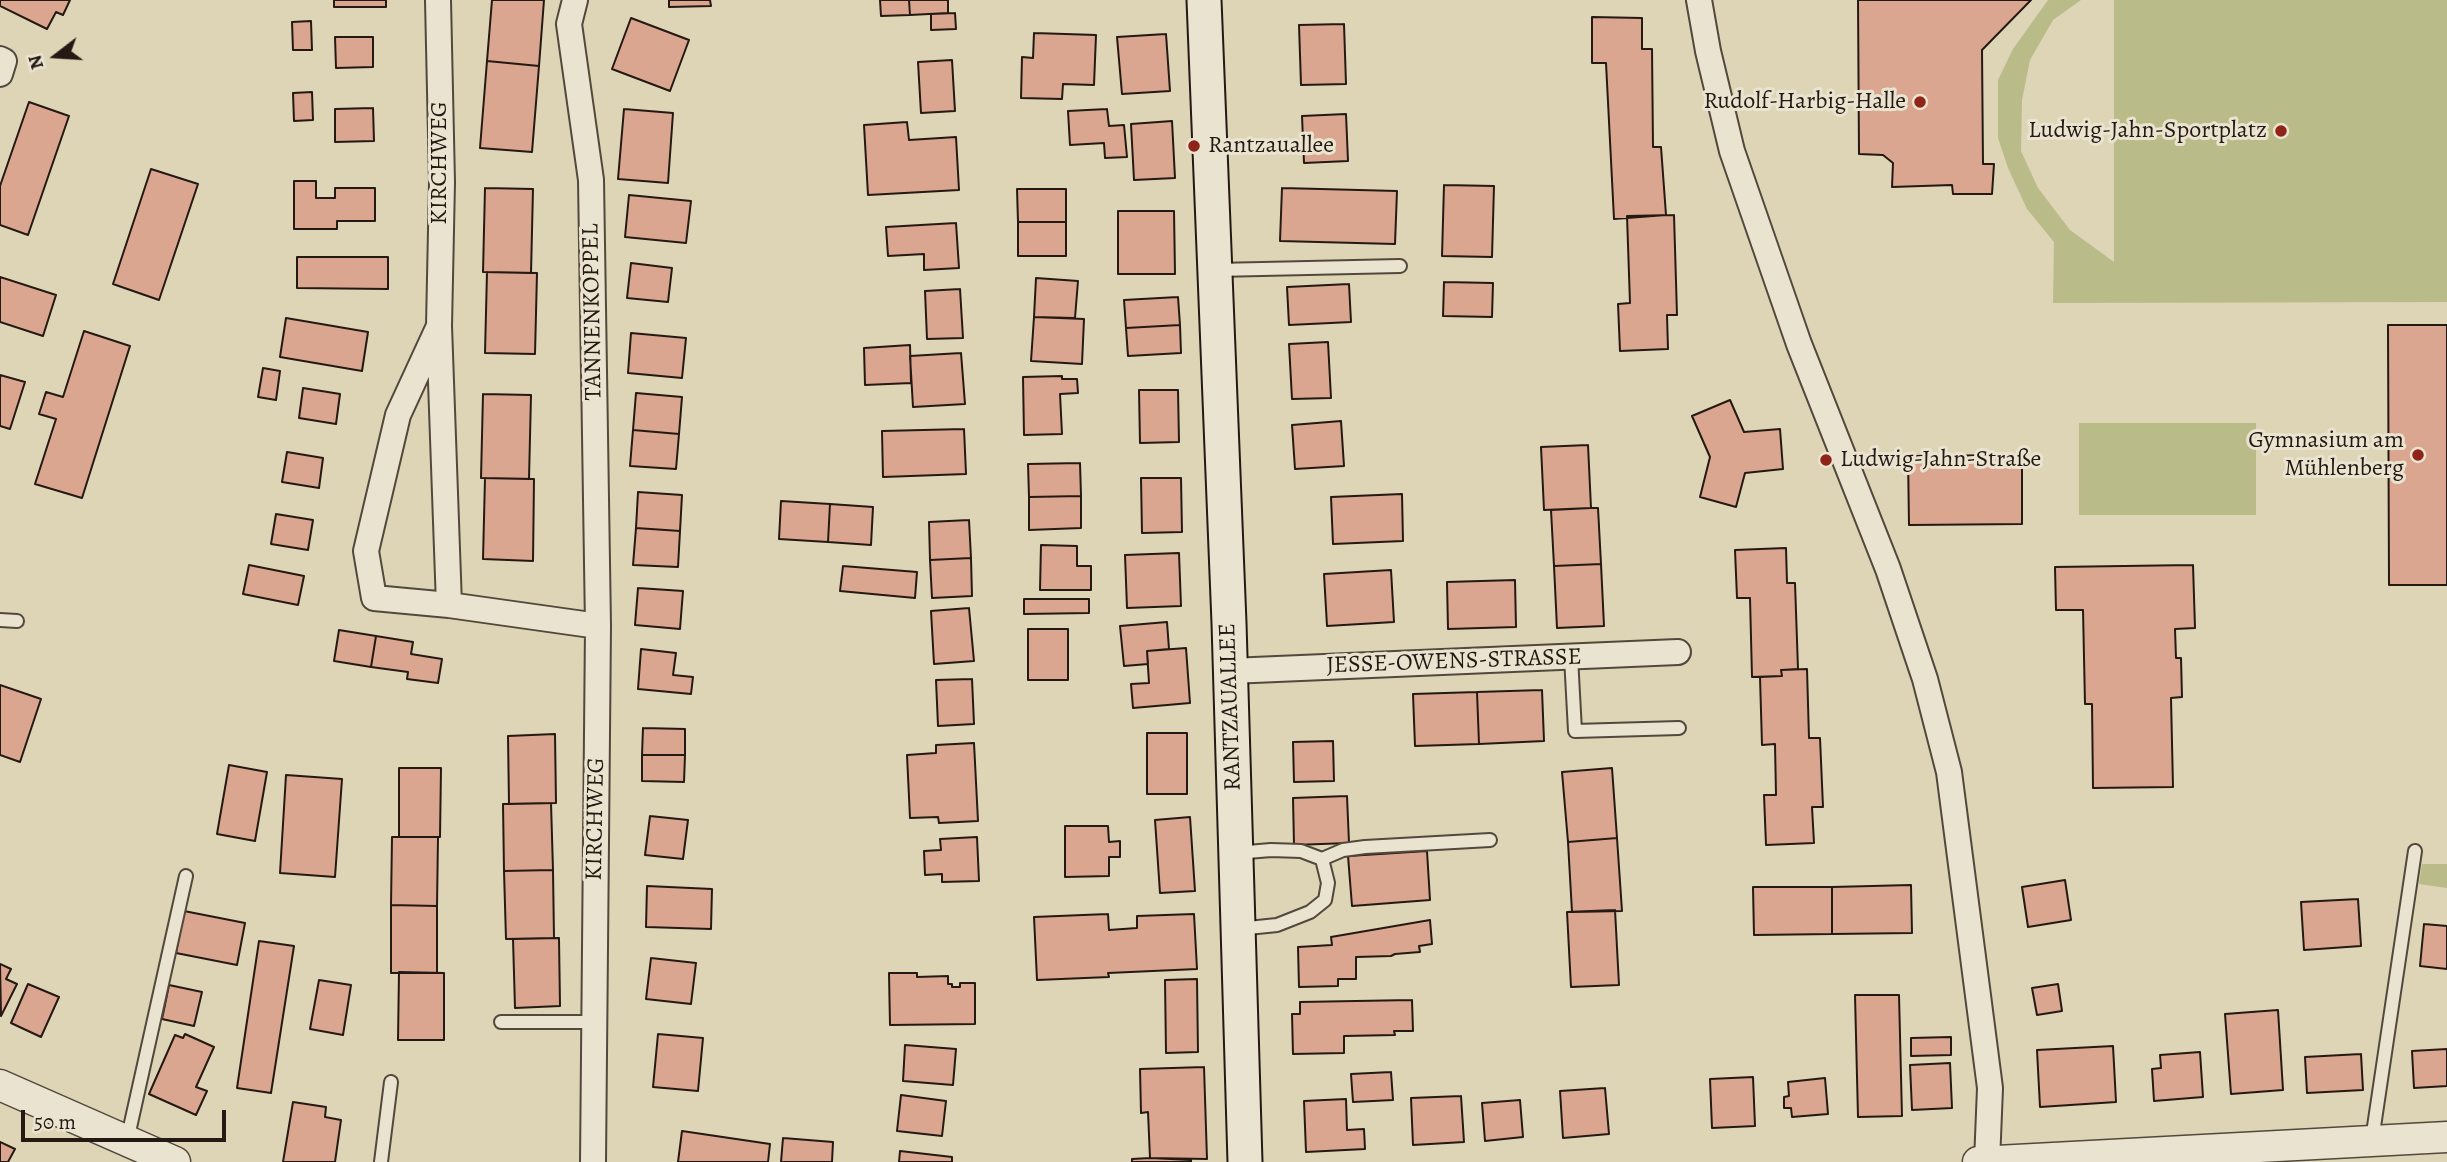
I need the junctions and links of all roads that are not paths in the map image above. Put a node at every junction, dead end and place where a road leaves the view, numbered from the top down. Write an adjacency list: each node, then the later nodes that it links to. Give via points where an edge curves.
1 (438, 0): 7 (street, KIRCHWEG)
2 (575, 0): 11 (street, TANNENKOPPEL, via 569,24 591,180)
3 (1204, 0): 6 (main road, RANTZAUALLEE)
4 (1699, 0): 34 (street, via 1737,164 1799,344 1888,569 1925,679 1949,772 1990,1088)
5 (1400, 267): 6 (lane)
6 (1216, 270): 14 (main road, RANTZAUALLEE)
7 (439, 326): 8 (street, KIRCHWEG); 8 (street, KIRCHWEG, via 398,415 366,551 374,598)
8 (449, 606): 11 (street, KIRCHWEG)
9 (0, 620): 10 (lane)
10 (17, 621)
11 (598, 626): 23 (street, KIRCHWEG)
12 (1678, 652): 13 (street, JESSE-OWENS-STRASSE)
13 (1571, 657): 14 (street, JESSE-OWENS-STRASSE); 15 (lane, via 1575,731)
14 (1230, 671): 18 (main road, RANTZAUALLEE)
15 (1679, 728)
16 (1490, 840): 19 (lane, via 1365,847)
17 (2416, 851): 27 (lane)
18 (1236, 853): 19 (lane, via 1301,851); 21 (main road, RANTZAUALLEE)
19 (1322, 859): 21 (lane, via 1328,883 1325,900 1310,912 1278,925)
20 (186, 876): 28 (lane)
21 (1238, 929): 32 (main road, RANTZAUALLEE)
22 (500, 1022): 23 (lane)
23 (594, 1022): 31 (street, KIRCHWEG)
24 (391, 1082): 30 (lane)
25 (0, 1084): 28 (street)
26 (2447, 1137): 27 (street)
27 (2372, 1140): 34 (street)
28 (127, 1142): 29 (street)
29 (175, 1162)
30 (381, 1162)
31 (593, 1162)
32 (1245, 1162)
33 (1978, 1162): 34 (street)
34 (1987, 1162)

